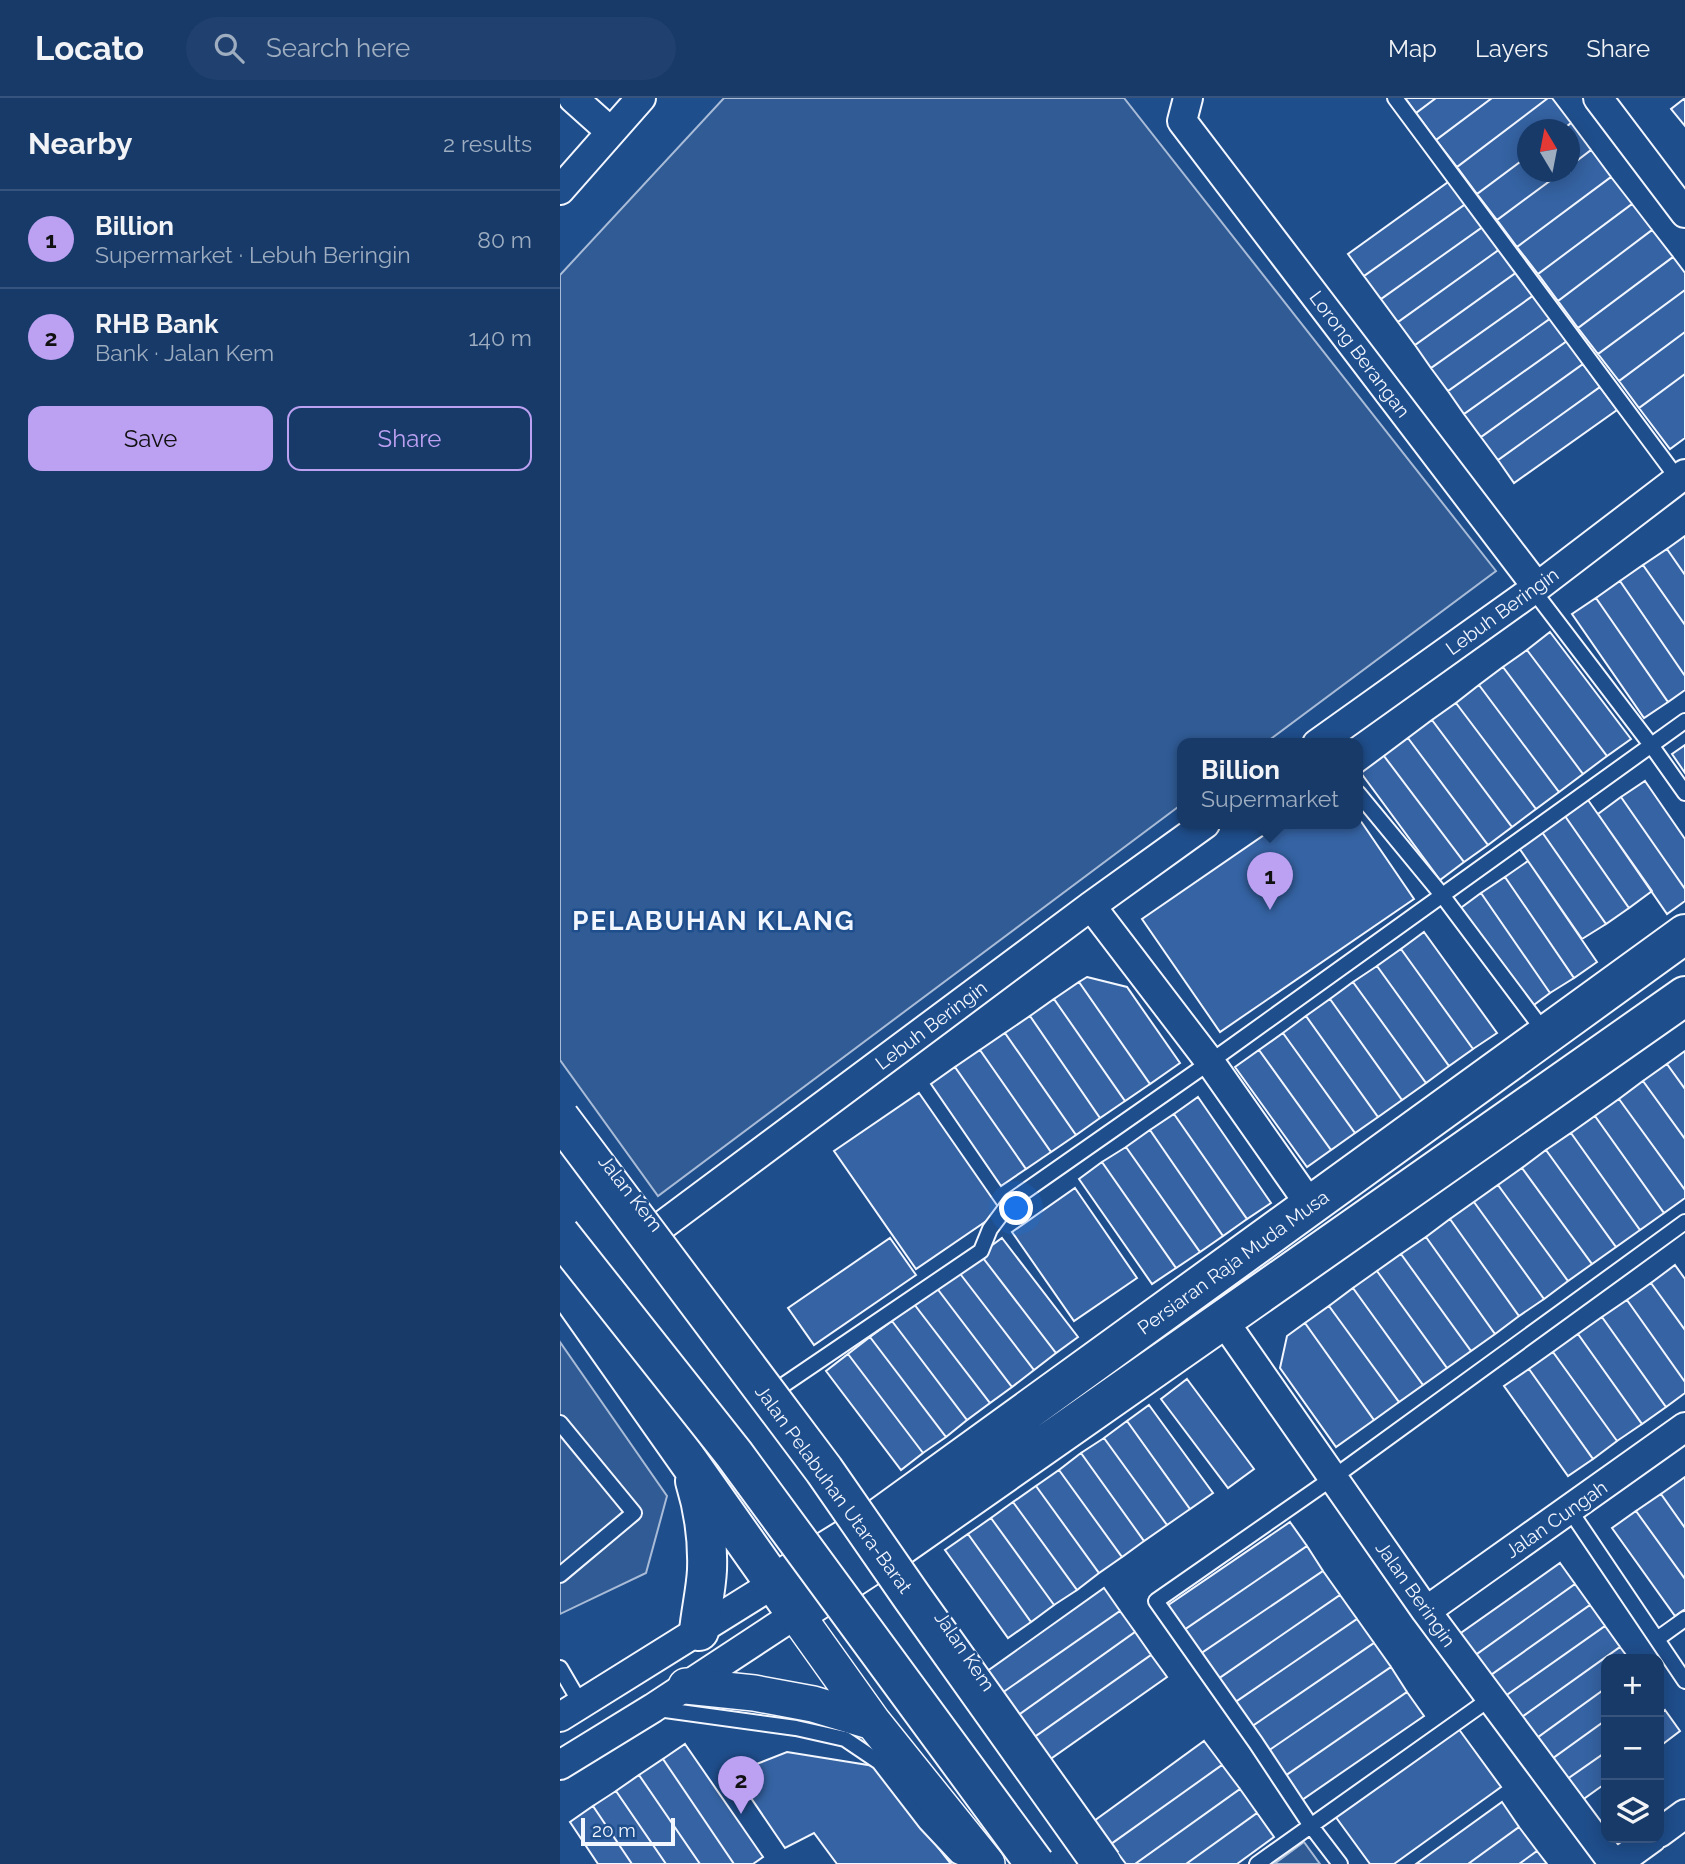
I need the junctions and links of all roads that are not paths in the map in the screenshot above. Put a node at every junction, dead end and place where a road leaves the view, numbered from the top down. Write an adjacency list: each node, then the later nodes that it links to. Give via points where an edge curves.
1 (573, 98): 6 (street)
2 (640, 98): 6 (street)
3 (1395, 98): 9 (lane)
4 (1598, 98): 8 (street)
5 (1185, 110): 10 (street, Lorong Berangan)
6 (611, 132): 7 (street)
7 (560, 190)
8 (1685, 213)
9 (1682, 477): 10 (street, Lebuh Beringin)
10 (1535, 588): 12 (street, Lebuh Beringin); 13 (lane)
11 (1685, 720): 13 (lane)
12 (1325, 738)
13 (1651, 745): 14 (lane); 17 (lane)
14 (1685, 793)
15 (1363, 800): 17 (lane)
16 (1198, 829): 18 (street, Lebuh Beringin)
17 (1442, 895): 21 (lane); 22 (lane)
18 (1091, 906): 22 (street); 27 (street, Lebuh Beringin)
19 (1685, 934): 21 (main road, Persiaran Raja Muda Musa)
20 (1685, 996): 30 (main road, Persiaran Raja Muda Musa)
21 (1546, 1035): 25 (main road, Persiaran Raja Muda Musa)
22 (1210, 1062): 25 (street); 31 (lane, via 1011,1201 990,1229 981,1251)
23 (560, 1103): 27 (main road, Jalan Kem)
24 (560, 1118): 60 (main road, Jalan Pelabuhan Utara-Barat, bridge, via 824,1470)
25 (1311, 1206): 37 (main road, Persiaran Raja Muda Musa)
26 (1685, 1222): 35 (lane)
27 (659, 1228): 31 (main road, Jalan Kem)
28 (560, 1234): 59 (main road, bridge, via 734,1454)
29 (560, 1279): 34 (main road)
30 (1223, 1320): 35 (street, Jalan Beringin); 37 (main road, Persiaran Raja Muda Musa)
31 (782, 1386): 37 (main road, Jalan Kem)
32 (560, 1423): 38 (lane, via 634,1513)
33 (1685, 1427): 36 (street, Jalan Cungah)
34 (690, 1463): 39 (main road); 43 (main road, via 706,1532 707,1570)
35 (1334, 1477): 40 (street, Jalan Beringin); 54 (lane, via 1156,1601)
36 (1569, 1509): 40 (street, Jalan Cungah); 44 (lane)
37 (886, 1535): 39 (main road, Persiaran Raja Muda Musa); 41 (main road, Persiaran Raja Muda Musa); 61 (street, Jalan Kem)
38 (560, 1575)
39 (775, 1583): 41 (main road); 43 (street)
40 (1426, 1611): 48 (street, Jalan Beringin)
41 (796, 1614): 47 (street); 51 (street)
42 (1685, 1619): 44 (lane)
43 (699, 1631): 50 (street)
44 (1657, 1639): 46 (lane)
45 (560, 1668): 50 (lane)
46 (1685, 1681)
47 (687, 1686): 49 (street); 51 (street, via 813,1704)
48 (1491, 1698): 54 (lane); 64 (street, Jalan Beringin)
49 (653, 1708): 52 (street); 57 (lane, via 796,1728 845,1740 879,1762 957,1856)
50 (571, 1711)
51 (873, 1722): 58 (street)
52 (560, 1765)
53 (1685, 1814): 55 (street)
54 (1311, 1826): 62 (lane); 63 (lane)
55 (1664, 1829)
56 (1645, 1843): 64 (street)
57 (976, 1864)
58 (986, 1864)
59 (1035, 1864)
60 (1102, 1864)
61 (1117, 1864)
62 (1257, 1864)
63 (1340, 1864)
64 (1615, 1864)

